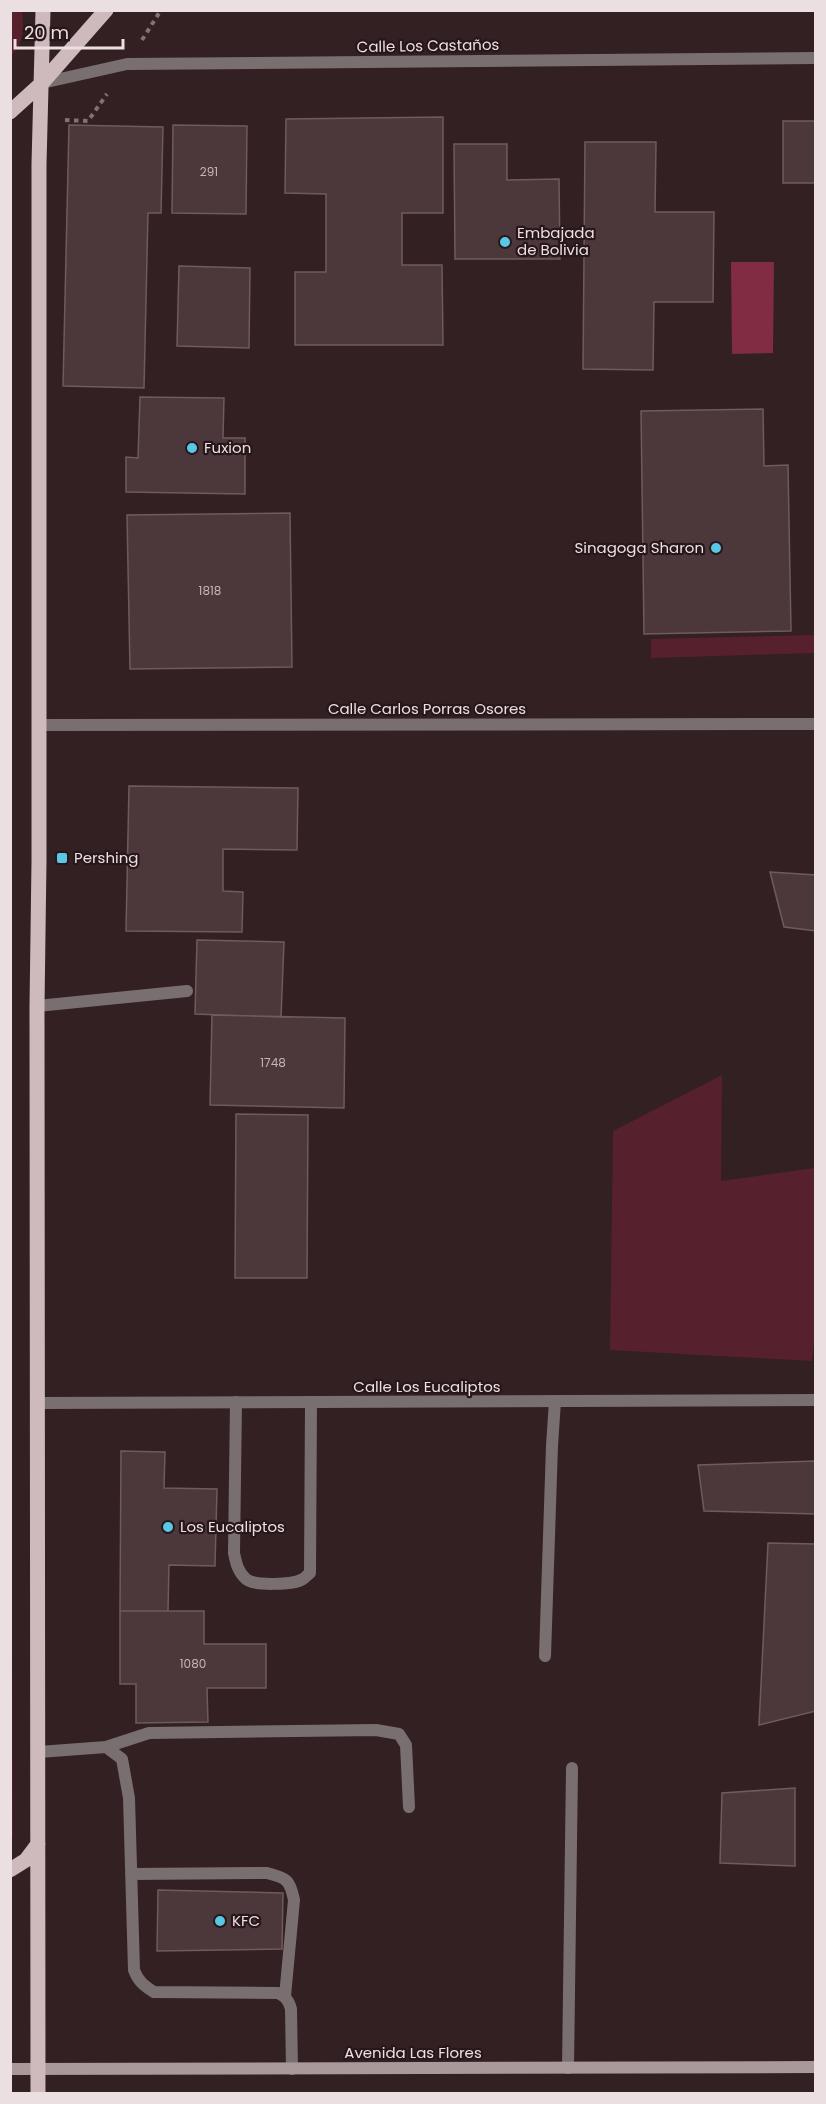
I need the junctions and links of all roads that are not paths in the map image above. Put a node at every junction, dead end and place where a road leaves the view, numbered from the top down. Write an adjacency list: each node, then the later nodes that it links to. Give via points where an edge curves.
1 (43, 10): 4 (main road)
2 (106, 10): 4 (main road)
3 (816, 58): 4 (street, Calle Los Castaños, via 127,64)
4 (42, 83): 5 (main road); 7 (main road)
5 (10, 112)
6 (816, 724): 7 (street, Calle Carlos Porras Osores)
7 (39, 725): 9 (main road)
8 (187, 991): 9 (street)
9 (37, 1006): 14 (main road)
10 (816, 1400): 11 (street, Calle Los Eucaliptos)
11 (555, 1401): 13 (street, Calle Los Eucaliptos); 15 (street)
12 (236, 1402): 13 (street, Calle Los Eucaliptos); 13 (street, via 234,1553 238,1571 248,1581 257,1583 292,1583 310,1573); 14 (street, Calle Los Eucaliptos)
13 (311, 1402)
14 (39, 1403): 17 (main road)
15 (545, 1656)
16 (106, 1747): 17 (street); 19 (street, via 149,1733 376,1730 399,1734 406,1745); 22 (street, via 122,1759 129,1798)
17 (39, 1752): 20 (main road)
18 (572, 1768): 26 (street)
19 (408, 1807)
20 (38, 1844): 21 (main road, via 26,1860); 28 (main road)
21 (10, 1870)
22 (131, 1874): 23 (street, via 134,1970 145,1987 154,1992); 23 (street, via 267,1873 283,1877 291,1886 294,1900)
23 (285, 1996): 25 (street, via 291,2009)
24 (816, 2067): 26 (main road, Avenida Las Flores)
25 (292, 2068): 26 (main road, Avenida Las Flores); 28 (main road, Avenida Las Flores)
26 (568, 2068)
27 (10, 2069): 28 (main road, Avenida Las Flores)
28 (38, 2069): 29 (main road)
29 (38, 2094)

